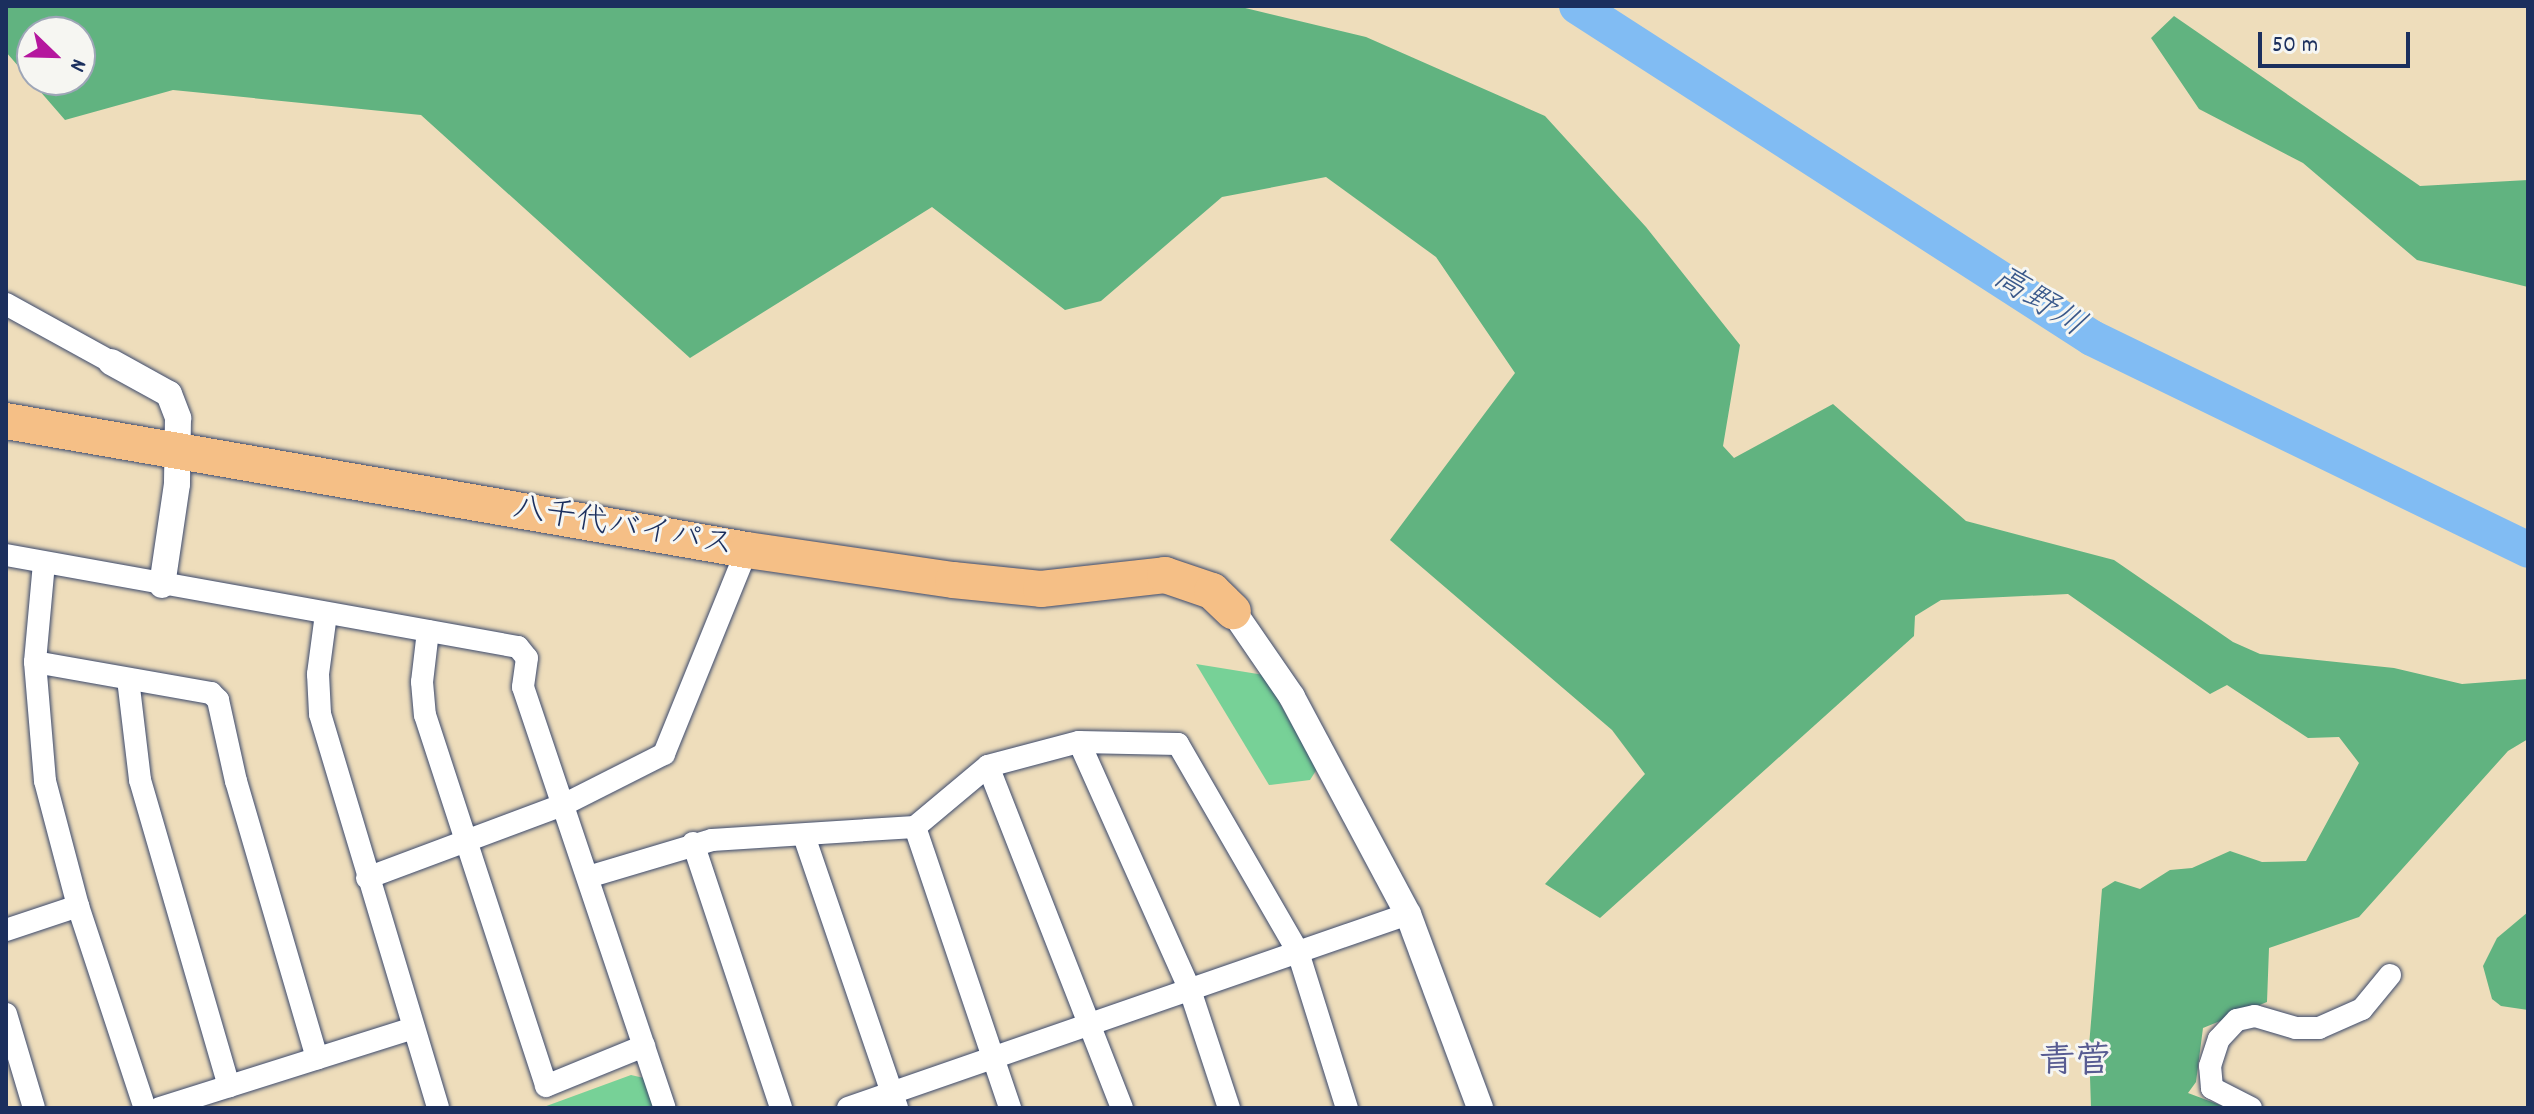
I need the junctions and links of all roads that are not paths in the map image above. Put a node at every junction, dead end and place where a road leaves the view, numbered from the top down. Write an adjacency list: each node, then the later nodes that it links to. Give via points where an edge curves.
1 (6, 304): 2 (street)
2 (111, 362): 4 (street, via 169,394 178,418)
3 (6, 421): 4 (highway, 八千代バイパス)
4 (180, 452): 5 (highway, 八千代バイパス); 8 (street)
5 (747, 550): 9 (highway, 八千代バイパス, via 1041,589 1165,575 1212,591); 16 (street, via 671,744 651,763)
6 (6, 555): 7 (street)
7 (44, 563): 8 (street); 12 (street)
8 (162, 585): 10 (street)
9 (1233, 611): 24 (street, via 1292,697)
10 (326, 614): 11 (street); 22 (street, via 318,674 320,714)
11 (428, 631): 16 (street, via 518,647 527,658 523,687); 19 (street, via 422,682 425,715)
12 (35, 662): 13 (street); 23 (street, via 45,781)
13 (128, 679): 33 (street, via 211,693 218,700 236,781); 35 (street, via 140,780)
14 (1079, 742): 15 (street); 26 (street, via 1178,744); 28 (street)
15 (988, 766): 17 (street); 30 (street)
16 (565, 804): 19 (street); 21 (street)
17 (915, 827): 18 (street); 34 (street)
18 (804, 836): 20 (street); 36 (street)
19 (468, 841): 22 (street); 32 (street, via 546,1086)
20 (693, 843): 21 (street); 42 (street)
21 (588, 877): 32 (street)
22 (367, 878): 31 (street)
23 (78, 906): 25 (street); 38 (street)
24 (1408, 914): 26 (street); 48 (street)
25 (6, 930)
26 (1298, 952): 28 (street); 47 (street)
27 (2390, 975): 49 (street, via 2362,1009 2319,1028 2296,1028 2255,1016 2237,1020 2219,1039 2210,1066 2212,1088)
28 (1190, 990): 30 (street); 46 (street)
29 (6, 1014): 37 (street)
30 (1093, 1023): 34 (street); 45 (street)
31 (413, 1028): 33 (street); 40 (street)
32 (644, 1046): 41 (street)
33 (317, 1058): 35 (street)
34 (993, 1058): 36 (street); 44 (street)
35 (229, 1086): 39 (street)
36 (894, 1100): 43 (street)
37 (34, 1108)
38 (145, 1108)
39 (160, 1108)
40 (438, 1108)
41 (665, 1108)
42 (781, 1108)
43 (848, 1108)
44 (1010, 1108)
45 (1122, 1108)
46 (1229, 1108)
47 (1347, 1108)
48 (1480, 1108)
49 (2251, 1108)

